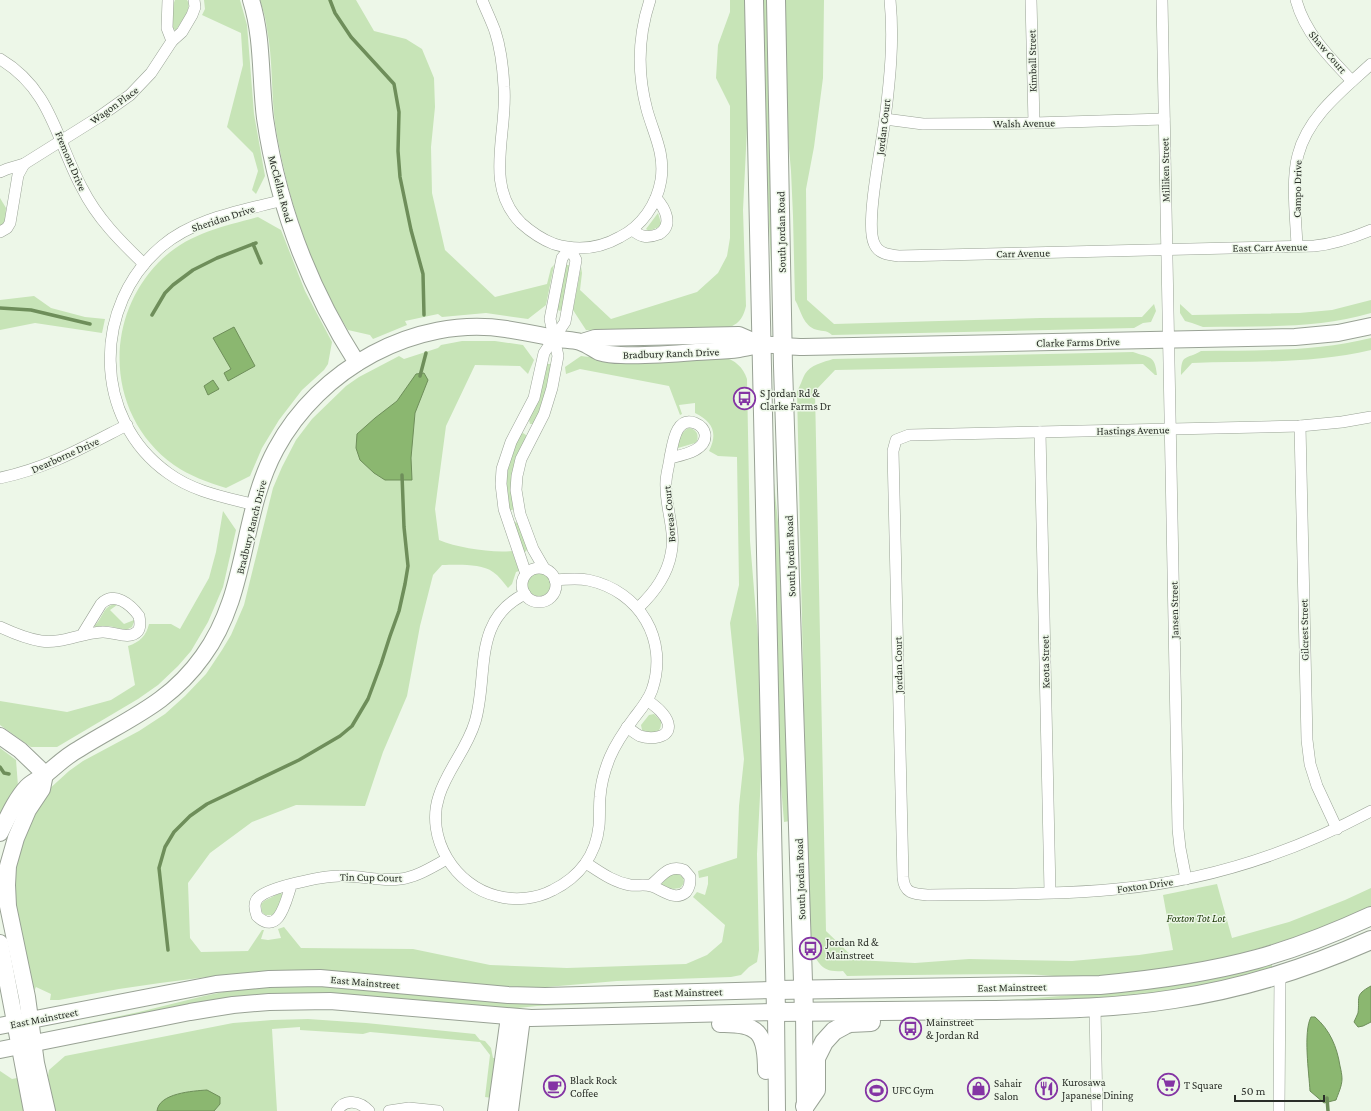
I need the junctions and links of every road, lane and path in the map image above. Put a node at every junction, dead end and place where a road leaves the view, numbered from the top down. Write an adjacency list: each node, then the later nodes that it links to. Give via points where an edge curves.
1 (168, 0): 12 (street, via 167,28)
2 (194, 0): 12 (street, Wagon Place, via 192,15 182,32)
3 (252, 0): 23 (street, McClellan Road, via 258,32 266,127)
4 (482, 0): 28 (street, via 495,30 503,71 505,116 499,168 505,198 518,220 532,232 550,242)
5 (650, 0): 22 (street, via 641,38 640,68 645,102 662,155 662,172)
6 (754, 0): 35 (main road, South Jordan Road)
7 (776, 0): 36 (main road, South Jordan Road)
8 (890, 0): 16 (street, Jordan Court, via 891,61)
9 (1031, 0): 18 (street, Kimball Street)
10 (1162, 0): 17 (street, Milliken Street)
11 (1296, 0): 15 (street, Shaw Court, via 1314,38)
12 (172, 41): 19 (street, Wagon Place, via 151,73 134,91)
13 (0, 59): 19 (street, Fremont Drive, via 19,72 34,88)
14 (1371, 64): 15 (street, Campo Drive)
15 (1352, 81): 27 (street, Campo Drive, via 1313,122 1298,155 1295,175)
16 (885, 119): 18 (street, Walsh Avenue, via 923,124); 30 (street, Jordan Court, via 872,208 872,235)
17 (1164, 119): 18 (street, Walsh Avenue); 29 (street, Milliken Street)
18 (1034, 123)
19 (61, 140): 20 (street, Wagon Place); 31 (street, Fremont Drive, via 75,175 92,206 112,232)
20 (24, 164): 21 (street, Wagon Place); 26 (street, via 18,175 10,223)
21 (0, 172)
22 (656, 198): 24 (street); 24 (street, via 666,210 666,227 663,231 652,236 641,236)
23 (282, 200): 31 (street, Sheridan Drive, via 214,218 190,228 162,246); 37 (street, McClellan Road, via 311,281)
24 (632, 230): 28 (street, via 606,244 583,249)
25 (1371, 230): 27 (street, East Carr Avenue, via 1326,245)
26 (0, 232)
27 (1297, 246): 29 (street, East Carr Avenue)
28 (570, 248): 33 (street, via 562,258 550,319)
29 (1167, 250): 30 (street, Carr Avenue, via 899,256); 34 (street, Milliken Street)
30 (879, 251)
31 (144, 264): 39 (street, Sheridan Drive, via 120,304 111,341 113,387)
32 (1371, 326): 34 (street, Clarke Farms Drive, via 1310,336)
33 (554, 338): 35 (street, Bradbury Ranch Drive, via 582,342 598,352 619,355 739,349); 37 (street, Bradbury Ranch Drive, via 508,329 466,327 438,331 406,340); 40 (street, via 544,353 537,389); 43 (street, via 558,356 556,374 547,404)
34 (1168, 340): 36 (street, Clarke Farms Drive); 42 (street, Jansen Street)
35 (762, 345): 36 (street, Bradbury Ranch Drive); 77 (main road, South Jordan Road)
36 (783, 346): 78 (main road, South Jordan Road)
37 (357, 363): 48 (street, Bradbury Ranch Drive, via 324,388 289,428 270,460)
38 (1371, 417): 41 (street, Hastings Avenue)
39 (127, 425): 47 (street, Dearborne Drive, via 49,464); 48 (street, Sheridan Drive, via 153,460 176,478 203,492)
40 (521, 425): 43 (street); 50 (street, via 511,442 502,469 502,502)
41 (1300, 426): 42 (street, Hastings Avenue); 63 (street, Gilcrest Street, via 1307,740 1310,764 1317,786)
42 (1170, 429): 44 (street, Hastings Avenue); 67 (street, Jansen Street, via 1178,829)
43 (534, 432): 49 (street, via 518,467 516,490)
44 (1040, 432): 45 (street, Hastings Avenue, via 909,435); 71 (street, Keota Street)
45 (896, 440): 70 (street, Jordan Court, via 893,451 903,884)
46 (670, 458): 55 (street, Boreas Court, via 666,476 666,500 672,533 671,553 659,584)
47 (0, 478)
48 (255, 505): 61 (street, Bradbury Ranch Drive, via 230,604 217,634 198,663 180,683 155,704 78,749)
49 (520, 514): 50 (street); 51 (street)
50 (506, 519): 52 (street)
51 (544, 568): 52 (street, via 533,569); 53 (street)
52 (526, 574): 54 (street, via 522,585)
53 (555, 580): 54 (street, via 556,590 549,599 539,602); 55 (street, via 579,579 595,582 612,588)
54 (525, 594): 65 (street, via 505,608 488,636 484,650 482,694 475,722 469,740 439,796 436,823)
55 (638, 608): 58 (street, via 654,636 657,658 656,676)
56 (0, 627): 57 (street, via 43,641 62,641)
57 (82, 635): 57 (street, via 107,632 124,636 138,631 141,622 139,616 125,603 109,598 101,604)
58 (648, 700): 59 (street); 59 (street, via 666,718 666,732 662,736 652,738 639,735)
59 (627, 727): 66 (street, via 612,753 604,774 598,833)
60 (0, 736): 61 (street, via 20,750)
61 (45, 774): 64 (street, Bradbury Ranch Drive, via 32,782 23,792); 85 (street, via 42,789 28,810 16,838 8,866)
62 (1371, 811): 63 (street, Foxton Drive)
63 (1337, 829): 67 (street, Foxton Drive, via 1262,859)
64 (0, 833)
65 (447, 859): 66 (street, via 461,876 479,889 497,896 516,898 534,897 552,890 569,880); 69 (street, Tin Cup Court, via 409,878 390,880 339,876)
66 (586, 863): 68 (street, via 605,876 622,883 636,886)
67 (1186, 879): 71 (street, Foxton Drive, via 1118,889)
68 (651, 885)
69 (291, 886)
70 (907, 890): 71 (street, Foxton Drive, via 929,895)
71 (1050, 892)
72 (1371, 916): 78 (main road, East Mainstreet, via 1311,941 1255,959 1140,981 1100,985)
73 (1371, 924): 76 (main road, via 1369,928 1356,934 1286,960)
74 (1371, 940): 76 (main road, East Mainstreet, via 1324,960)
75 (0, 943): 85 (street)
76 (1280, 974): 79 (main road, East Mainstreet, via 1189,997); 100 (street)
77 (775, 990): 78 (main road, East Mainstreet); 81 (main road, South Jordan Road); 85 (street, East Mainstreet, via 528,996 336,979 289,978 216,984)
78 (803, 990): 82 (main road, South Jordan Road)
79 (1095, 1007): 80 (main road, East Mainstreet); 99 (street)
80 (928, 1011): 82 (main road, East Mainstreet); 88 (main road, via 900,1021 850,1023 834,1031 818,1052 815,1070 816,1090)
81 (776, 1012): 82 (main road, East Mainstreet); 83 (street, East Mainstreet); 98 (street, South Jordan Road)
82 (804, 1012): 88 (street, South Jordan Road)
83 (624, 1016): 84 (street, East Mainstreet); 97 (street, via 646,1026 731,1024 745,1025 754,1030 766,1052)
84 (516, 1017): 86 (street, East Mainstreet, via 330,1001 269,1002 190,1012); 95 (street); 96 (street)
85 (15, 1023): 86 (street)
86 (26, 1045): 87 (street, East Mainstreet); 89 (street); 90 (street)
87 (0, 1050)
88 (805, 1109)
89 (32, 1111)
90 (47, 1111)
91 (337, 1111): 92 (street, via 340,1106 352,1102 366,1107)
92 (369, 1111)
93 (389, 1111): 94 (street, via 409,1108)
94 (438, 1111)
95 (496, 1111)
96 (510, 1111)
97 (770, 1111)
98 (777, 1111)
99 (1097, 1111)
100 (1279, 1111)

